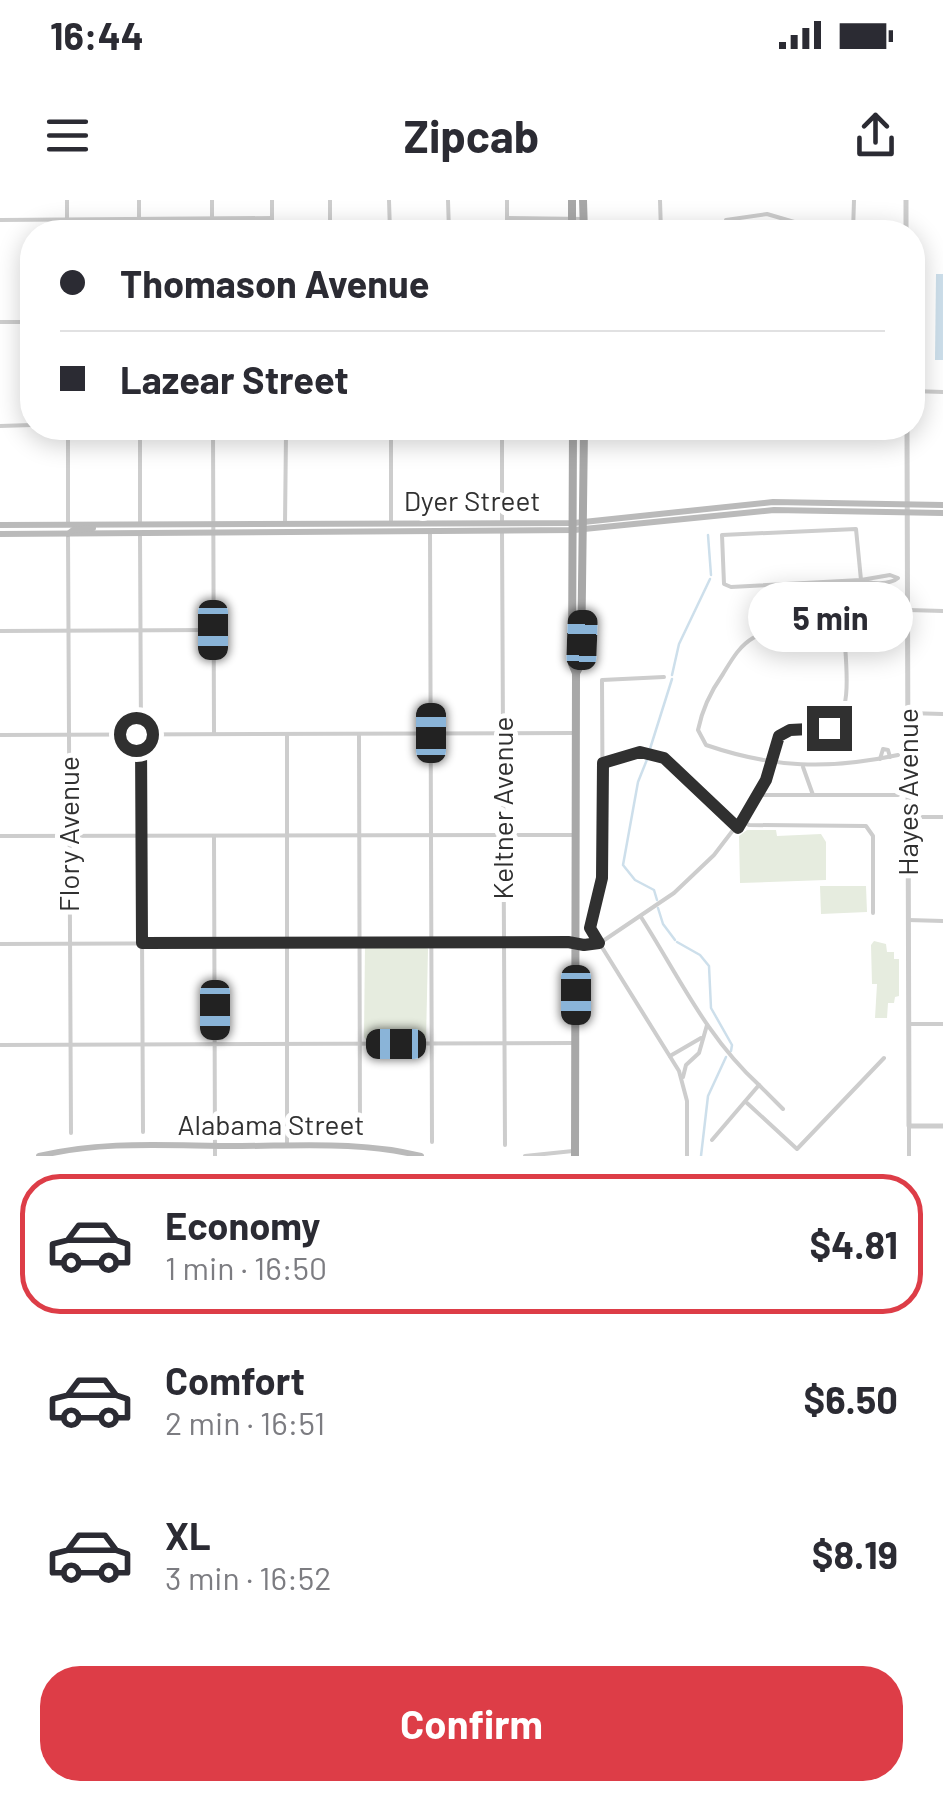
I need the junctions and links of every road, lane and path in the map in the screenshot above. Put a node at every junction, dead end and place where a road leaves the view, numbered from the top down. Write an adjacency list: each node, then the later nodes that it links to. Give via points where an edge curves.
1 (67, 200): 13 (street)
2 (139, 200): 14 (street)
3 (212, 200): 8 (street)
4 (272, 200): 9 (street)
5 (507, 200): 10 (street)
6 (572, 200): 11 (main road)
7 (583, 200): 12 (main road)
8 (212, 218): 9 (street); 14 (street)
9 (272, 218)
10 (507, 218): 11 (street)
11 (572, 218): 12 (street)
12 (584, 218)
13 (67, 219): 14 (street); 15 (street)
14 (139, 219)
15 (0, 220)
16 (726, 220): 17 (street, via 767,214)
17 (787, 220)
18 (68, 440): 39 (street, Flory Avenue)
19 (140, 440): 38 (street)
20 (213, 440): 36 (street)
21 (286, 440): 37 (street)
22 (391, 440): 31 (street)
23 (502, 440): 34 (street, Keltner Avenue)
24 (572, 440): 35 (main road)
25 (584, 440): 33 (main road)
26 (907, 440): 28 (street, Hayes Avenue)
27 (943, 505): 28 (main road, Dyer Street)
28 (907, 508): 29 (main road, Dyer Street); 33 (main road, Dyer Street, via 774,510); 43 (street, Hayes Avenue)
29 (943, 513)
30 (452, 523): 31 (main road, Dyer Street); 34 (main road, Dyer Street); 41 (main road)
31 (391, 524): 37 (main road, Dyer Street); 40 (main road)
32 (0, 525): 39 (main road, Dyer Street)
33 (584, 526): 35 (main road, Dyer Street); 53 (main road)
34 (502, 527): 35 (main road, Dyer Street); 41 (main road, Dyer Street); 58 (street, Keltner Avenue)
35 (574, 527): 53 (main road)
36 (213, 528): 37 (main road, Dyer Street); 38 (main road, Dyer Street); 48 (street)
37 (286, 528): 40 (main road, Dyer Street)
38 (140, 529): 39 (main road, Dyer Street); 39 (main road, Dyer Street); 50 (street)
39 (68, 530): 42 (main road, Dyer Street); 49 (street, Flory Avenue)
40 (367, 532): 41 (main road, Dyer Street)
41 (430, 532): 57 (street)
42 (0, 534)
43 (907, 577): 44 (street); 45 (street, Hayes Avenue)
44 (861, 580): 44 (street, via 856,529 722,535 726,586)
45 (907, 610): 46 (street); 52 (street, Hayes Avenue)
46 (943, 611)
47 (844, 627): 52 (street); 68 (street, via 842,718 829,728 782,733); 68 (street, via 755,637 712,690 698,728 702,742)
48 (213, 630): 50 (street); 62 (street)
49 (69, 631): 50 (street); 51 (street); 60 (street, Flory Avenue)
50 (141, 631): 61 (street)
51 (0, 632)
52 (907, 634): 55 (street, Hayes Avenue)
53 (576, 673): 59 (main road)
54 (664, 677): 67 (street, via 602,679)
55 (908, 713): 56 (street); 73 (street, Hayes Avenue)
56 (943, 714)
57 (431, 733): 58 (street); 64 (street); 78 (street)
58 (503, 733): 59 (street); 79 (street, Keltner Avenue)
59 (575, 733): 80 (main road)
60 (69, 734): 61 (street); 65 (street); 84 (street, Flory Avenue)
61 (141, 734): 62 (street); 85 (street)
62 (214, 734): 63 (street)
63 (286, 734): 64 (street); 82 (street)
64 (358, 734): 77 (street)
65 (0, 735)
66 (898, 756): 69 (street)
67 (603, 763): 76 (street, via 640,752 664,758); 97 (street, via 602,878 590,928)
68 (772, 764): 69 (street); 70 (street)
69 (802, 765): 71 (street)
70 (760, 794): 71 (street); 75 (street)
71 (813, 795): 72 (street)
72 (898, 795)
73 (908, 817): 74 (street); 88 (street, Hayes Avenue)
74 (943, 817)
75 (742, 822): 76 (street); 86 (street, via 868,827)
76 (738, 828): 87 (street)
77 (359, 834): 78 (street); 82 (street); 91 (street)
78 (431, 834): 79 (street); 92 (street)
79 (503, 834): 80 (street); 93 (street, Keltner Avenue)
80 (576, 834): 99 (main road)
81 (214, 835): 82 (street); 85 (street); 96 (street)
82 (287, 835): 90 (street)
83 (0, 836): 84 (street)
84 (70, 836): 85 (street); 94 (street, Flory Avenue)
85 (142, 836): 95 (street)
86 (873, 913)
87 (641, 917): 97 (street); 100 (street)
88 (908, 920): 89 (street); 101 (street, Hayes Avenue)
89 (943, 921)
90 (287, 942): 91 (street); 96 (street); 109 (street)
91 (359, 942): 92 (street); 110 (street)
92 (432, 942): 93 (street); 104 (street)
93 (504, 942): 99 (street); 105 (street, Keltner Avenue)
94 (70, 943): 95 (street); 98 (street); 112 (street, Flory Avenue)
95 (142, 943): 96 (street); 107 (street)
96 (215, 943): 108 (street)
97 (599, 943): 99 (street); 113 (street)
98 (0, 944)
99 (576, 944): 106 (main road)
100 (707, 1024): 103 (street); 116 (street)
101 (909, 1024): 102 (street); 119 (street, Hayes Avenue)
102 (943, 1024)
103 (703, 1037): 113 (street); 115 (street)
104 (432, 1043): 105 (street); 110 (street); 125 (street)
105 (504, 1043): 106 (street); 128 (street, Keltner Avenue)
106 (576, 1043): 131 (main road)
107 (142, 1044): 108 (street); 112 (street); 121 (street)
108 (215, 1044): 109 (street); 126 (street)
109 (288, 1044): 110 (street); 127 (street)
110 (360, 1044): 123 (street)
111 (0, 1045): 112 (street)
112 (70, 1045): 122 (street, Flory Avenue)
113 (670, 1056): 115 (street)
114 (884, 1058): 117 (street, via 794,1149)
115 (683, 1082): 136 (street)
116 (759, 1085): 117 (street); 118 (street)
117 (745, 1102): 124 (street)
118 (783, 1109)
119 (910, 1126): 120 (street); 137 (street, Hayes Avenue)
120 (943, 1126)
121 (143, 1132)
122 (70, 1134)
123 (360, 1135)
124 (712, 1140)
125 (432, 1142)
126 (215, 1146): 127 (main road, Alabama Street); 129 (main road, Alabama Street); 133 (street)
127 (288, 1146): 134 (main road, Alabama Street)
128 (504, 1146)
129 (121, 1151): 132 (main road, Alabama Street, via 80,1148)
130 (561, 1154): 131 (street); 135 (street)
131 (577, 1154)
132 (39, 1156)
133 (215, 1156)
134 (421, 1156)
135 (525, 1156)
136 (687, 1156)
137 (909, 1156)

